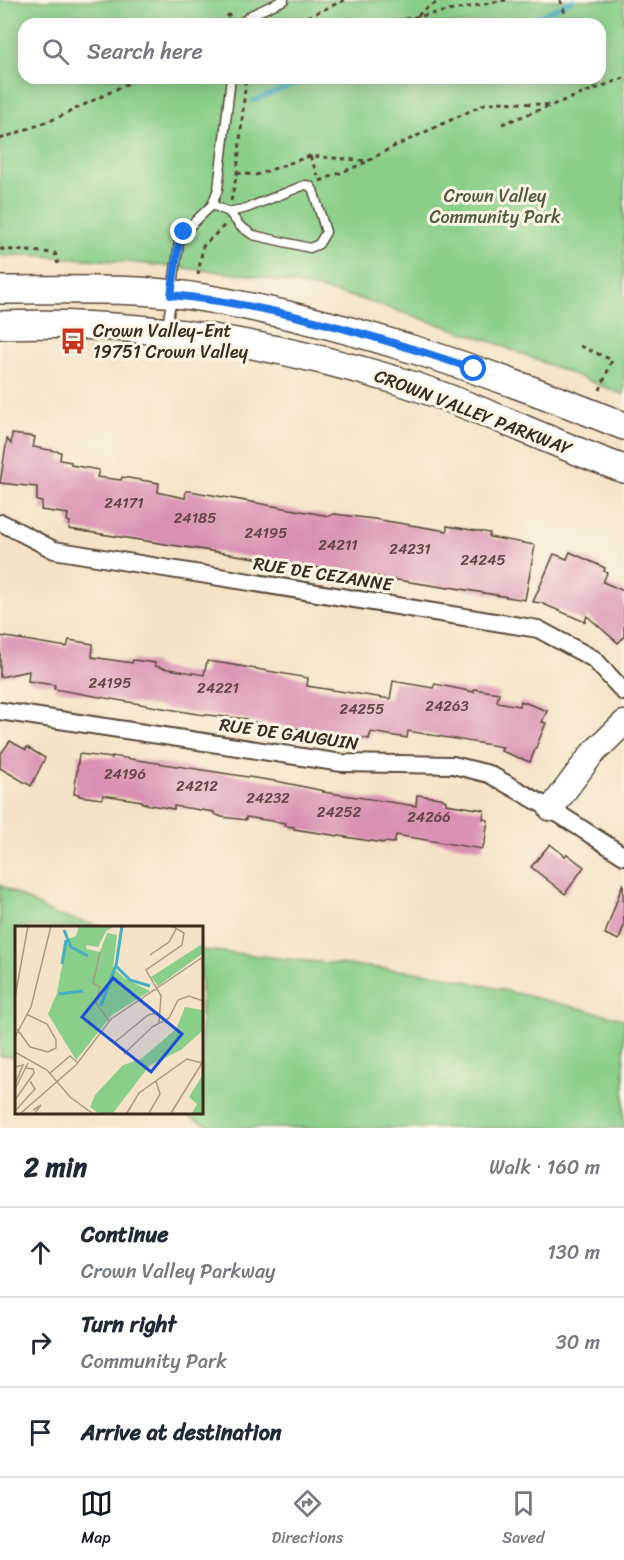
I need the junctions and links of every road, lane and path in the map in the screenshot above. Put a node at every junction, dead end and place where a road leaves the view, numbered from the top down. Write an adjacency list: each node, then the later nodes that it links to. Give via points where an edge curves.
1 (284, 0): 7 (lane)
2 (345, 0): 8 (path)
3 (441, 0): 6 (path)
4 (506, 0): 6 (path)
5 (560, 0): 10 (path)
6 (417, 17): 9 (path)
7 (247, 18)
8 (304, 18)
9 (411, 18)
10 (567, 18)
11 (624, 78): 16 (path)
12 (127, 84): 19 (path, via 57,118)
13 (230, 84): 25 (lane, via 223,163)
14 (245, 84): 22 (path)
15 (593, 84): 16 (path)
16 (595, 89): 17 (path)
17 (552, 105): 18 (path); 21 (path, via 485,104)
18 (502, 124)
19 (0, 139)
20 (310, 156): 21 (path); 22 (path, via 256,176); 23 (path)
21 (368, 161): 23 (path)
22 (237, 173): 26 (path)
23 (320, 181): 24 (path)
24 (323, 189)
25 (212, 205): 26 (lane); 31 (lane, via 179,242)
26 (229, 212): 26 (lane, via 253,235 310,248 319,244 326,232 310,186); 29 (path, via 224,228 202,246)
27 (0, 249): 28 (path, via 55,253)
28 (58, 264)
29 (198, 274)
30 (0, 290): 31 (main road, CROWN VALLEY PARKWAY, via 126,290)
31 (171, 295): 33 (lane); 36 (main road, CROWN VALLEY PARKWAY, via 203,298 362,333 535,391)
32 (0, 325): 33 (main road, CROWN VALLEY PARKWAY)
33 (166, 332): 37 (main road, CROWN VALLEY PARKWAY, via 265,347 400,382)
34 (580, 346): 35 (path, via 612,360)
35 (600, 390)
36 (624, 426)
37 (624, 469)
38 (2, 523): 39 (street, RUE DE CEZANNE, via 54,550 538,629 594,659)
39 (624, 692)
40 (0, 711): 42 (street, RUE DE GAUGUIN, via 342,763 453,765 489,774)
41 (624, 723): 42 (street, via 592,754)
42 (551, 809): 43 (street, RUE DE GAUGUIN)
43 (624, 856)

